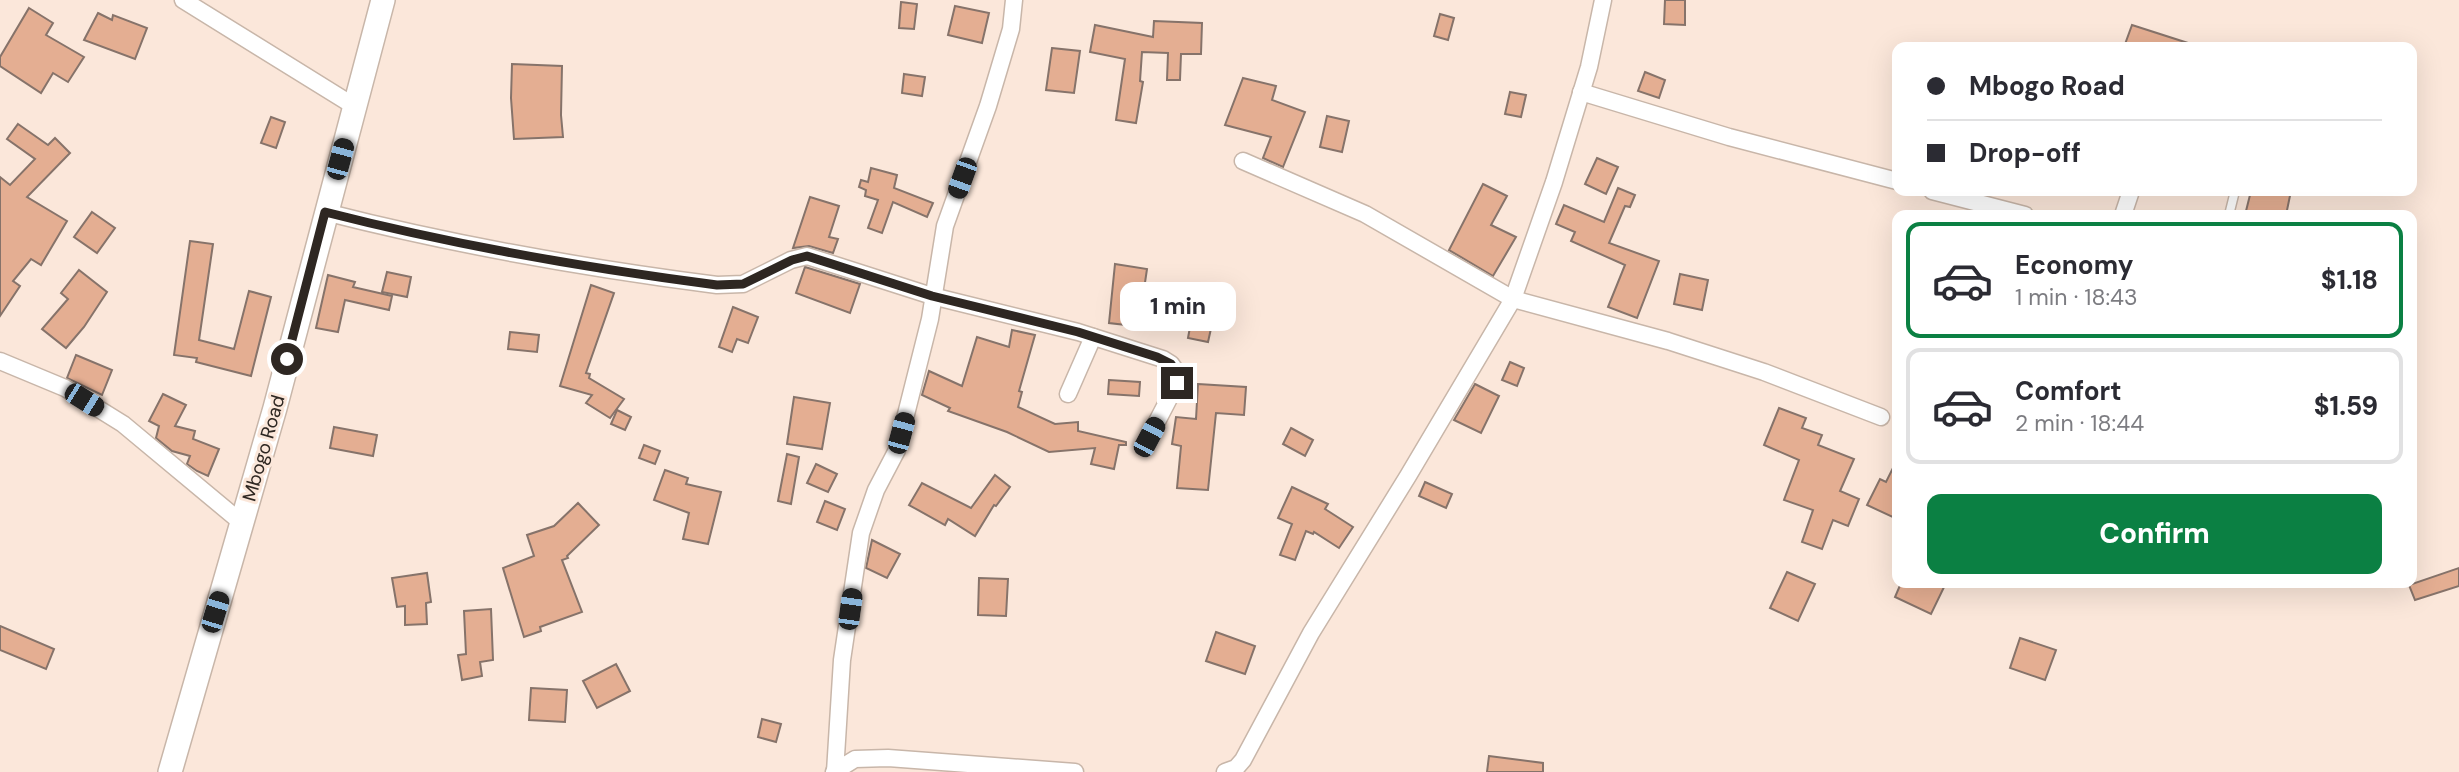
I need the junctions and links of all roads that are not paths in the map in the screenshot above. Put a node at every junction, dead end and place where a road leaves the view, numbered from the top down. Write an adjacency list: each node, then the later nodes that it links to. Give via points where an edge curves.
1 (183, 0): 6 (street)
2 (383, 0): 6 (main road, Mbogo Road)
3 (1014, 0): 12 (street, via 1011,29 945,226)
4 (1603, 0): 5 (street)
5 (1581, 92): 8 (street); 13 (street)
6 (354, 106): 11 (main road, Mbogo Road)
7 (1243, 161): 13 (street, via 1365,214)
8 (1892, 180)
9 (1951, 196): 10 (street)
10 (2006, 210)
11 (325, 212): 12 (street, via 560,263 717,285 743,284 807,256); 19 (main road, Mbogo Road)
12 (932, 296): 14 (street); 21 (street, via 897,450 861,533 842,660)
13 (1513, 299): 17 (street, via 1764,372); 23 (street, via 1311,633 1243,760)
14 (1093, 337): 16 (street); 18 (street, via 1163,359 1178,374)
15 (0, 361): 19 (street, via 65,388 122,424)
16 (1068, 394)
17 (1881, 417)
18 (1149, 437)
19 (242, 523): 20 (main road, Mbogo Road)
20 (170, 772)
21 (834, 772): 22 (street, via 855,759 888,758)
22 (1075, 772)
23 (1226, 772)

